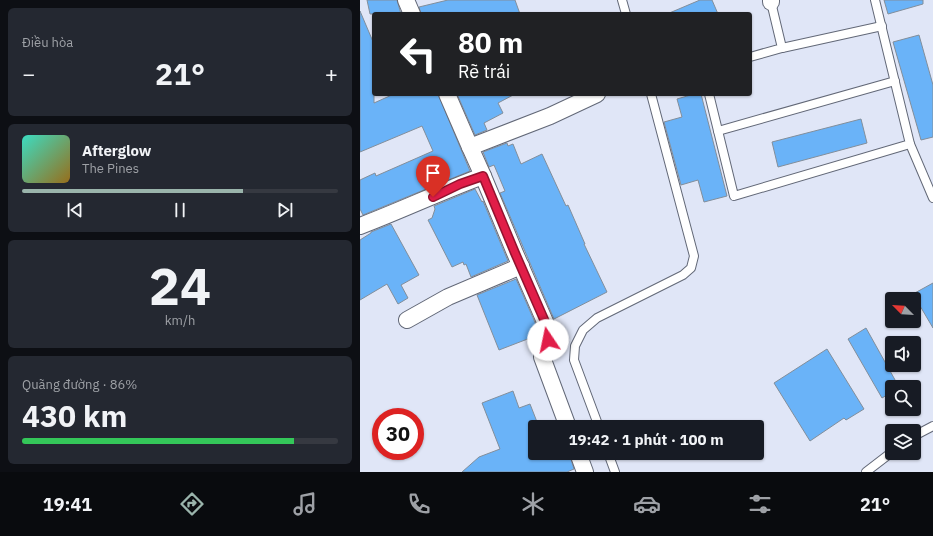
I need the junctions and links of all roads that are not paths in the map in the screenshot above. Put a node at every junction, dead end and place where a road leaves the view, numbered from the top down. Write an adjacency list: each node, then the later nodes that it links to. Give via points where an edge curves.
1 (406, 0): 5 (street)
2 (622, 0): 6 (lane)
3 (875, 0): 7 (lane)
4 (773, 1): 8 (lane)
5 (411, 12)
6 (625, 12)
7 (882, 26): 8 (lane); 10 (lane)
8 (782, 48): 9 (lane)
9 (752, 57)
10 (895, 81): 15 (lane); 16 (lane)
11 (449, 96): 17 (street)
12 (593, 96): 17 (street, via 550,116)
13 (652, 96): 24 (lane, via 694,256 691,268 683,275 598,318 583,330 575,346 574,360)
14 (709, 96): 15 (lane)
15 (718, 131): 16 (lane, via 734,196)
16 (910, 144): 19 (lane)
17 (470, 147): 18 (street)
18 (483, 176): 20 (street); 21 (street)
19 (933, 198)
20 (360, 226)
21 (520, 266): 22 (street, via 448,297); 23 (street, via 546,324 548,340 542,357)
22 (407, 320)
23 (565, 420)
24 (596, 420)
25 (933, 426): 26 (lane)
26 (921, 432)
27 (885, 457): 32 (lane)
28 (581, 460): 30 (street)
29 (611, 460): 31 (lane)
30 (585, 472)
31 (615, 472)
32 (866, 472)

